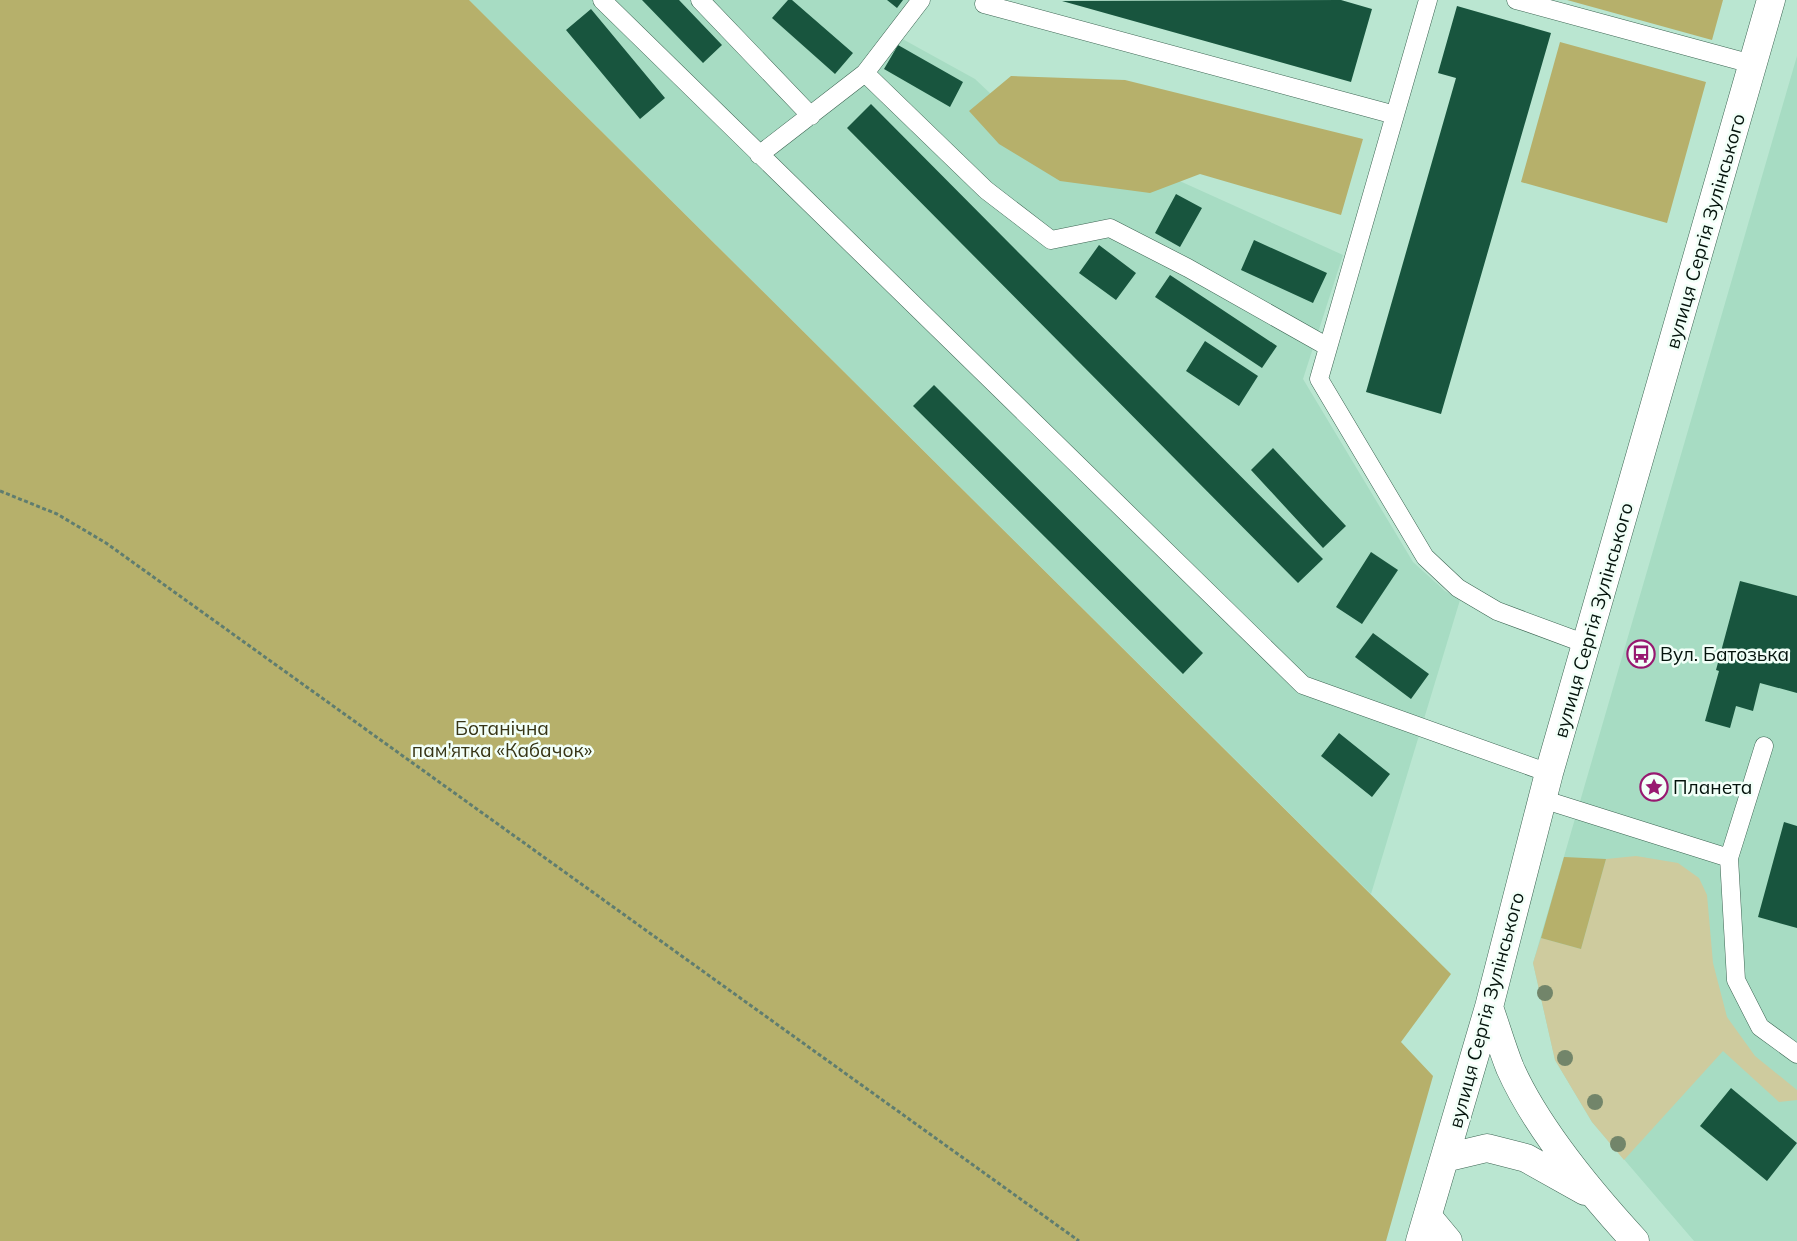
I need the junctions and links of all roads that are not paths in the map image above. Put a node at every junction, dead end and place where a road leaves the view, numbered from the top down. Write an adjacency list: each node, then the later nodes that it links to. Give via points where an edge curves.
1 (602, 0): 12 (lane)
2 (700, 0): 11 (lane)
3 (922, 0): 9 (lane)
4 (1428, 0): 10 (lane)
5 (1516, 0): 8 (lane)
6 (1771, 0): 8 (street, вулиця Сергія Зулінського)
7 (984, 4): 10 (lane)
8 (1752, 64): 14 (street, вулиця Сергія Зулінського)
9 (865, 73): 11 (lane); 13 (lane, via 986,190 1051,240 1110,228)
10 (1395, 115): 13 (lane)
11 (811, 116): 12 (lane)
12 (759, 155): 16 (lane, via 1303,685)
13 (1328, 347): 14 (lane, via 1319,378 1425,557 1458,588 1497,612)
14 (1586, 644): 16 (street, вулиця Сергія Зулінського)
15 (1764, 746): 18 (lane)
16 (1549, 773): 17 (street, вулиця Сергія Зулінського)
17 (1542, 800): 18 (lane); 19 (street, вулиця Сергія Зулінського)
18 (1729, 858): 20 (lane, via 1736,980 1760,1027)
19 (1488, 1007): 21 (street, вулиця Сергія Зулінського); 22 (street, via 1510,1068 1538,1118)
20 (1797, 1054)
21 (1445, 1158): 22 (street, via 1487,1148 1516,1155 1558,1174); 23 (street, вулиця Сергія Зулінського)
22 (1595, 1197): 25 (street)
23 (1424, 1229): 24 (street)
24 (1448, 1241)
25 (1634, 1241)

